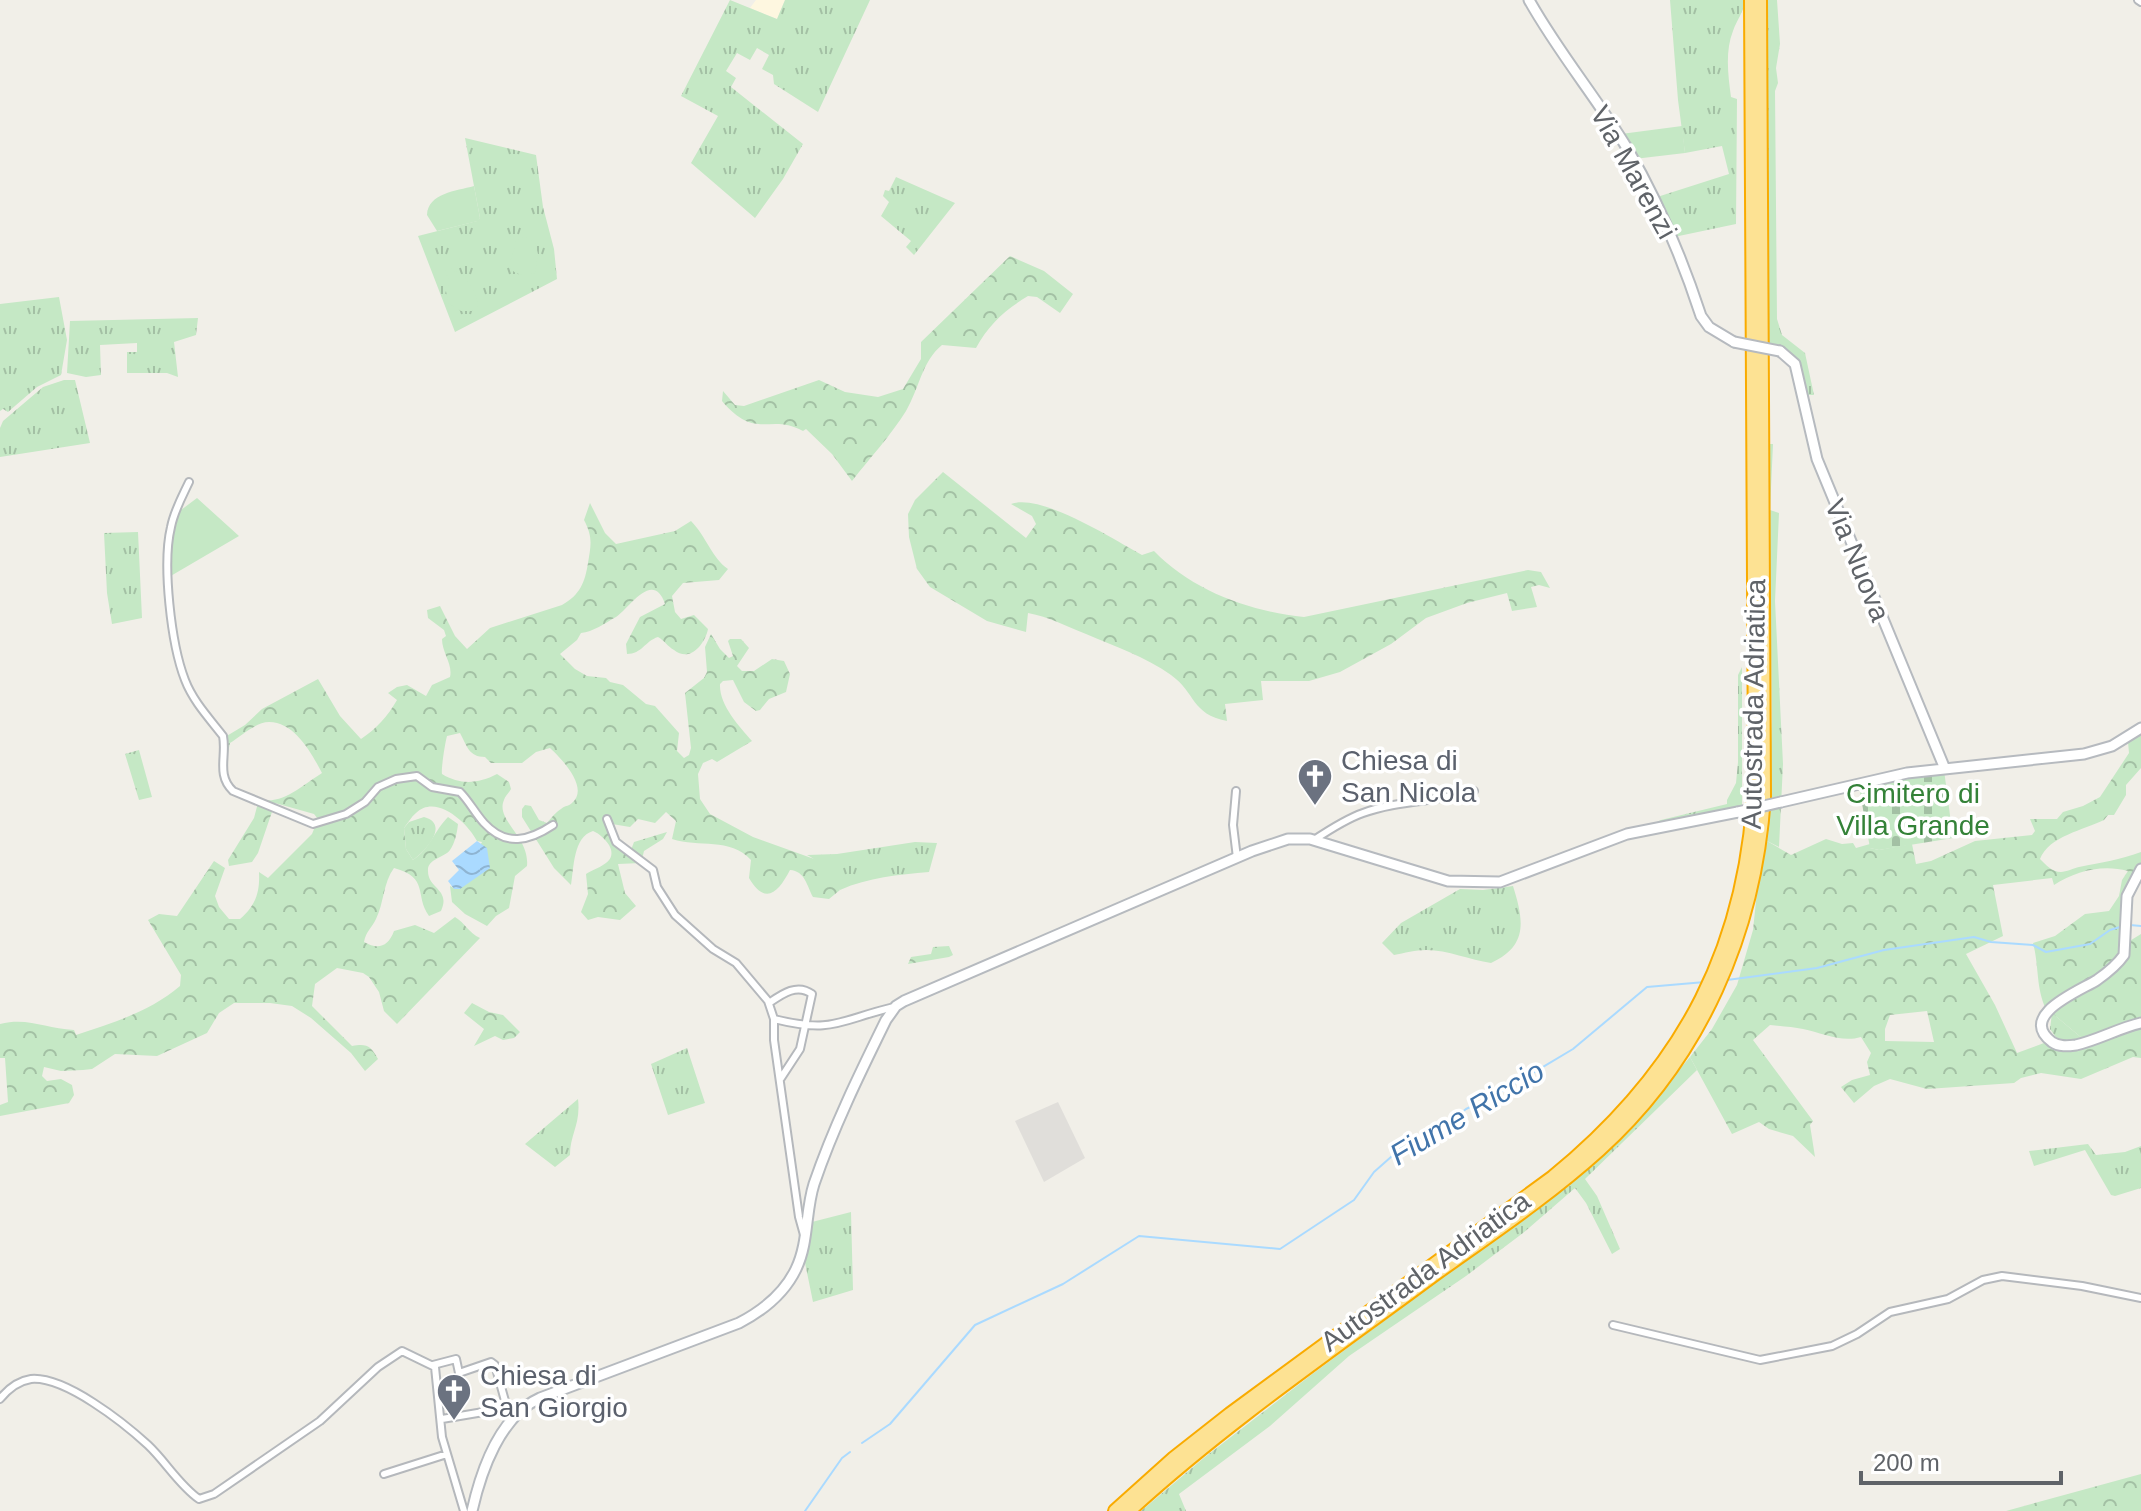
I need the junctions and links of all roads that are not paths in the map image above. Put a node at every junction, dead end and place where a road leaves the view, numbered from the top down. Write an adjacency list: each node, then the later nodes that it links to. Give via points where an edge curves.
1 (1529, 0): 5 (street, Via Marenzi, bridge, via 1627,149 1667,224 1701,316 1722,337)
2 (1751, 0): 4 (highway, Autostrada Adriatica)
3 (1760, 0): 4 (highway, Autostrada Adriatica)
4 (1755, 42): 22 (highway, Autostrada Adriatica, via 1755,773 1750,871 1709,984 1660,1076)
5 (1780, 351): 8 (street, Via Nuova, via 1795,364 1817,459)
6 (189, 482): 12 (street, via 170,530 169,591 184,678 223,736 225,784 313,824 346,814 378,787 417,776 432,787 460,792 499,836 526,839)
7 (2141, 728): 8 (street, via 2112,746 2084,754)
8 (1945, 769): 13 (street, bridge, via 1627,834 1500,882 1448,881)
9 (1236, 791): 14 (street)
10 (1474, 791): 13 (street, via 1364,812)
11 (607, 819): 16 (street, via 616,842 653,870 675,915 736,963)
12 (553, 825)
13 (1314, 840): 14 (street, via 1288,839)
14 (1237, 858): 17 (street)
15 (2141, 869): 19 (street, via 2127,896 2124,955 2096,980 2054,1004 2043,1026 2051,1041 2062,1046)
16 (769, 1003): 18 (street); 20 (street, via 796,989 811,992)
17 (896, 1006): 20 (street, via 843,1024); 23 (street, via 866,1061 813,1187)
18 (774, 1019): 20 (street); 21 (street)
19 (2141, 1023)
20 (803, 1027): 21 (street, via 797,1055)
21 (781, 1078): 23 (street)
22 (1562, 1175): 35 (highway, Autostrada Adriatica, via 1221,1421); 36 (highway, Autostrada Adriatica, via 1239,1419)
23 (805, 1239): 29 (street, via 788,1282 755,1315)
24 (2141, 1298): 25 (street, via 2002,1276 1948,1299 1890,1312 1832,1346 1760,1360)
25 (1613, 1325)
26 (433, 1365): 27 (street, via 402,1351 320,1421 199,1499 140,1439 60,1385 21,1382); 28 (street, via 456,1359 459,1373 491,1362); 30 (street)
27 (0, 1399)
28 (507, 1408): 29 (street); 30 (street)
29 (522, 1408): 34 (street, via 500,1438)
30 (442, 1419): 31 (street)
31 (447, 1454): 32 (street); 33 (street)
32 (384, 1474)
33 (464, 1511)
34 (472, 1511)
35 (1115, 1511)
36 (1129, 1511)

